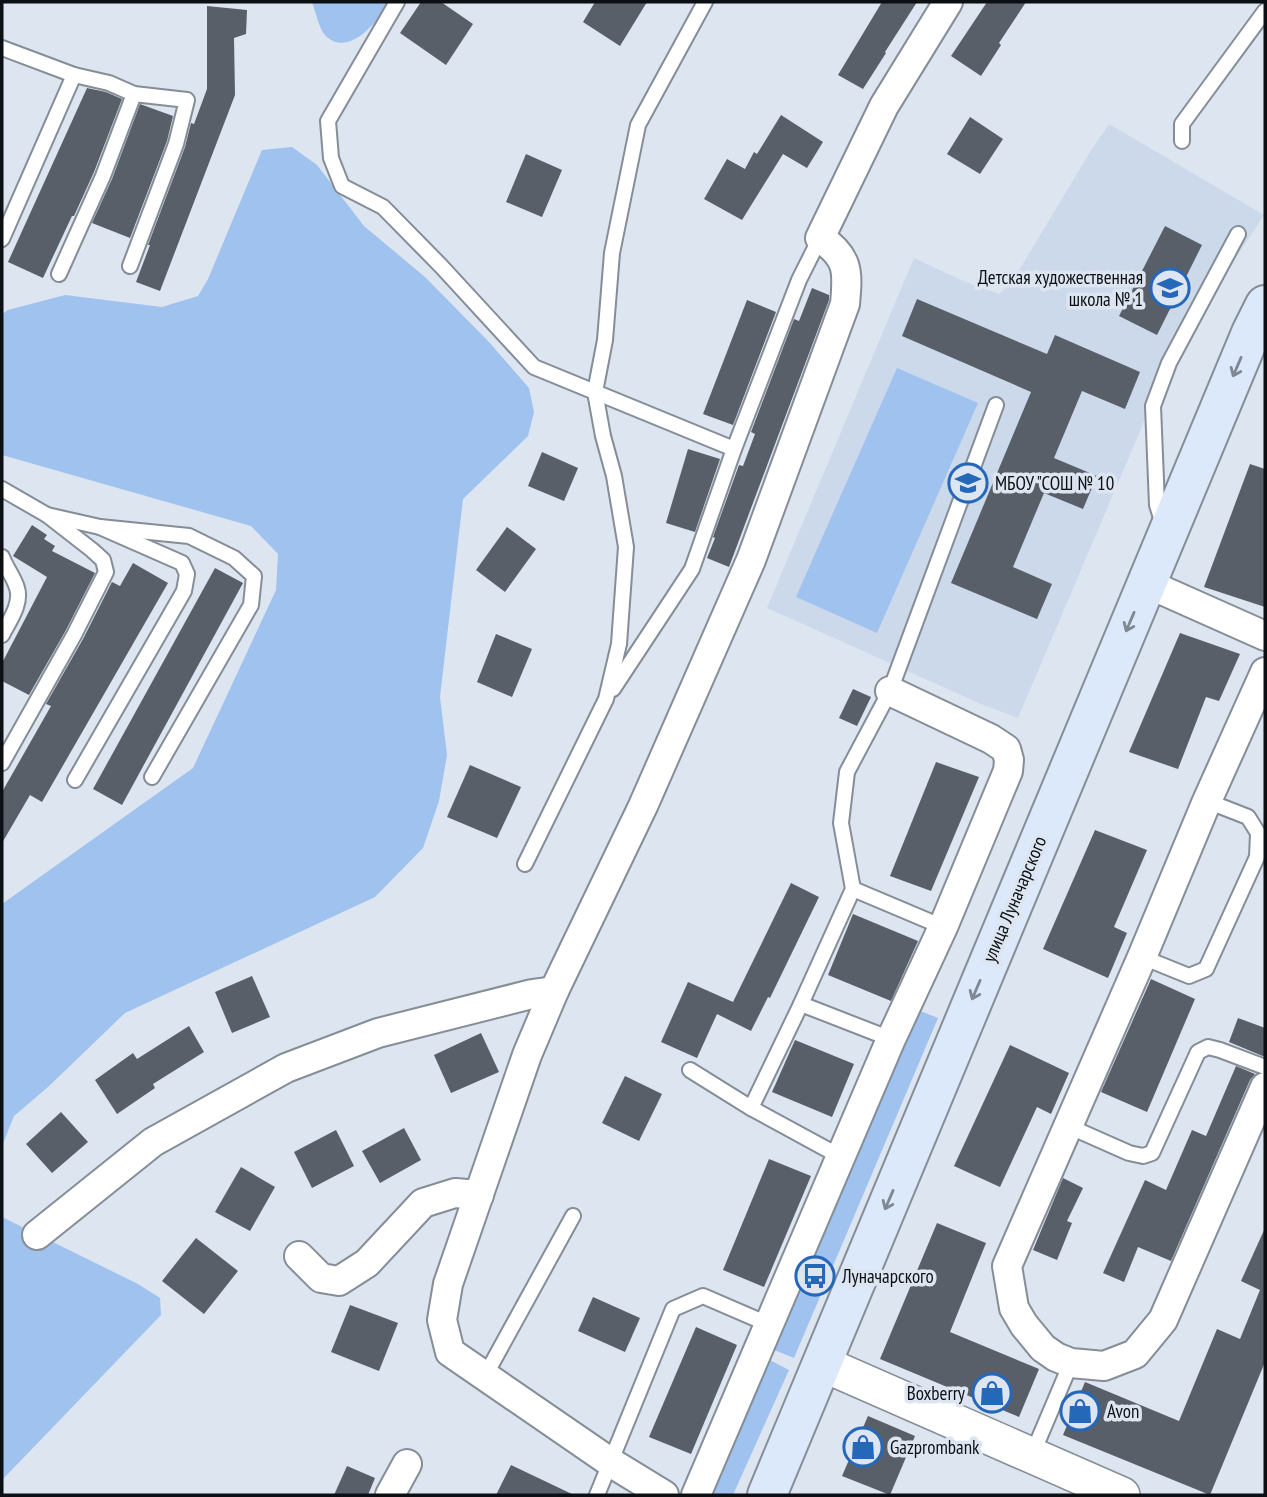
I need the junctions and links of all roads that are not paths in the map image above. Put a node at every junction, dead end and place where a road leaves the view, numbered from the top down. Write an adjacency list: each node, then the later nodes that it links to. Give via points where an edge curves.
1 (397, 2): 15 (lane, via 328,121 331,158 342,186 383,207 534,367)
2 (705, 2): 15 (lane, via 638,125 612,253 605,340)
3 (948, 2): 10 (street, via 884,106)
4 (1265, 11): 8 (lane, via 1182,124)
5 (2, 48): 6 (lane)
6 (74, 75): 7 (lane); 11 (lane)
7 (134, 94): 12 (lane, via 187,100 176,144); 13 (lane)
8 (1182, 141)
9 (1238, 234): 21 (lane, via 1169,363 1153,406 1157,505)
10 (820, 238): 17 (lane, via 799,280); 37 (street, via 844,262 848,279 845,304 751,560 643,806)
11 (2, 239)
12 (130, 266)
13 (59, 274)
14 (1265, 305): 21 (main road, улица Луначарского, one-way to 21)
15 (595, 392): 17 (lane); 28 (lane, via 626,547 619,644)
16 (996, 405): 27 (lane)
17 (734, 449): 28 (lane, via 692,569)
18 (2, 489): 19 (lane)
19 (47, 515): 20 (lane); 29 (lane, via 103,560 106,572)
20 (100, 527): 30 (lane, via 189,536 234,558 254,576 251,605); 31 (lane, via 182,563 187,574 184,591)
21 (1166, 535): 23 (main road, улица Луначарского)
22 (2, 557): 24 (lane, via 19,596)
23 (1146, 583): 25 (street); 51 (main road, улица Луначарского, one-way to 51)
24 (2, 635)
25 (1265, 636)
26 (1265, 672): 32 (street)
27 (890, 691): 34 (lane, via 847,772 841,823); 35 (street, via 991,739 1006,749 1009,760)
28 (606, 699): 33 (lane)
29 (2, 763)
30 (152, 777)
31 (75, 780)
32 (1207, 801): 36 (street); 36 (lane, via 1248,817 1258,833 1257,857 1206,969 1189,976)
33 (525, 864)
34 (853, 889): 35 (lane); 38 (lane)
35 (943, 927): 39 (street)
36 (1142, 957): 44 (street)
37 (554, 991): 46 (street); 48 (street, via 379,1033 286,1068 153,1142)
38 (801, 1004): 39 (lane); 43 (lane)
39 (891, 1039): 45 (street)
40 (1265, 1067): 44 (lane, via 1220,1050 1198,1052 1152,1153 1143,1156)
41 (690, 1070): 43 (lane)
42 (1265, 1087): 52 (street, via 1163,1320 1135,1354 1104,1366)
43 (751, 1108): 45 (lane)
44 (1068, 1126): 52 (street, via 1007,1266 1014,1308 1024,1325 1043,1348)
45 (841, 1157): 50 (street)
46 (479, 1195): 49 (street, via 455,1193 423,1203 367,1264 339,1281 321,1278); 53 (street, via 448,1284 442,1320 450,1352)
47 (573, 1216): 53 (lane)
48 (37, 1235)
49 (299, 1256)
50 (770, 1325): 55 (lane, via 703,1296 673,1309); 60 (street)
51 (821, 1363): 54 (street); 61 (main road, улица Луначарского)
52 (1071, 1363): 54 (lane)
53 (485, 1376): 55 (street)
54 (1032, 1456): 62 (street)
55 (610, 1462): 58 (lane); 59 (street)
56 (407, 1464): 57 (street)
57 (390, 1495)
58 (597, 1495)
59 (664, 1495)
60 (696, 1495)
61 (767, 1495)
62 (1122, 1495)

